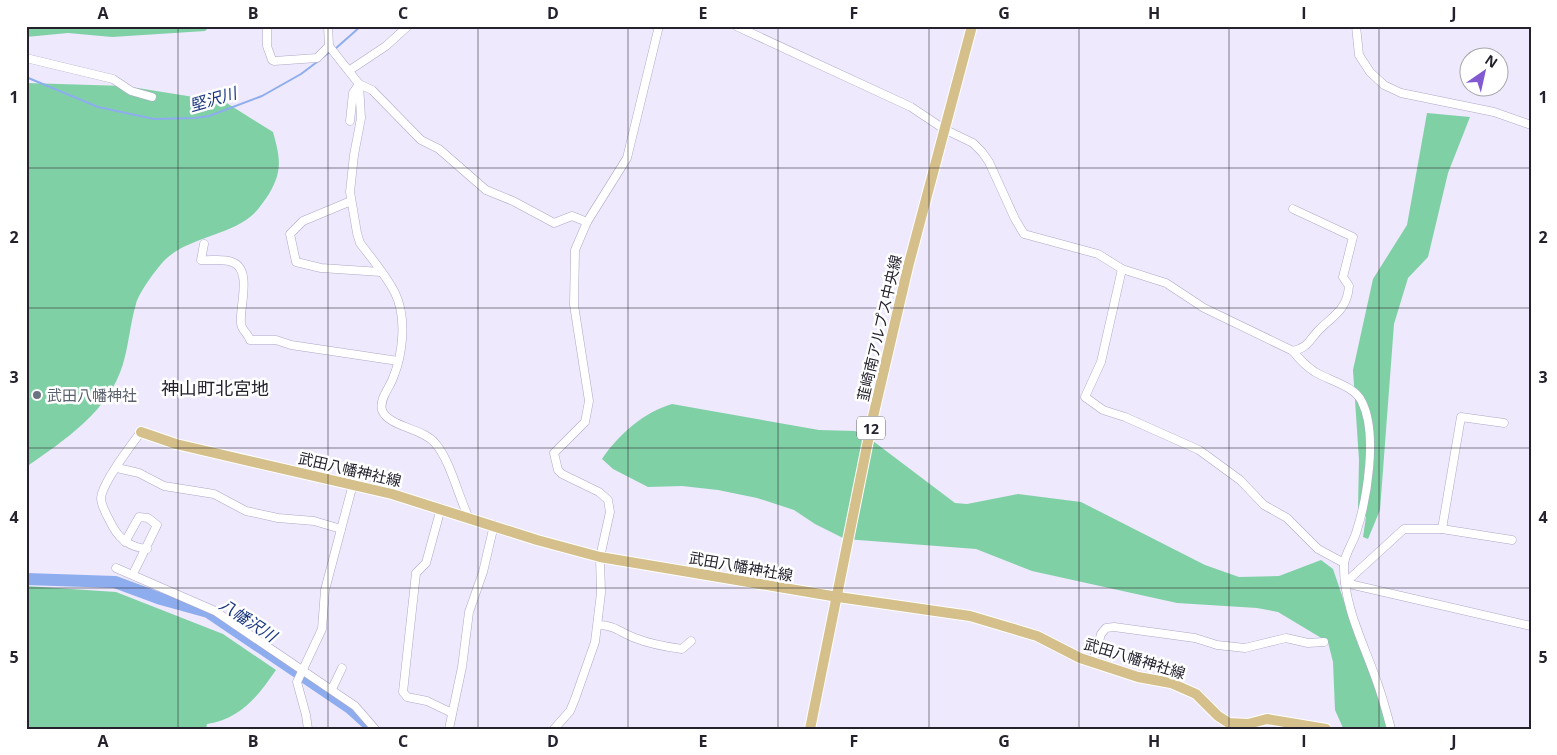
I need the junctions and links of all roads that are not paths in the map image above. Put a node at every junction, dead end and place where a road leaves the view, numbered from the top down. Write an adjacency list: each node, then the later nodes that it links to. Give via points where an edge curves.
1 (267, 26): 8 (street, via 267,46 274,61 310,60 317,58)
2 (328, 26): 8 (street)
3 (408, 26): 10 (street, via 386,46)
4 (659, 26): 18 (street, via 627,158)
5 (736, 26): 15 (street, via 911,107)
6 (972, 26): 15 (main road, 韮崎南アルプス中央線 / 12)
7 (1356, 26): 14 (street, via 1359,56 1384,85 1401,93 1494,112)
8 (329, 46): 10 (street)
9 (26, 58): 12 (street, via 113,79 132,91)
10 (347, 68): 11 (street)
11 (359, 84): 13 (street, via 353,94); 16 (street, via 361,118 354,155); 18 (street, via 372,90 421,140 439,149 486,190 554,223 572,216)
12 (152, 97)
13 (350, 121)
14 (1531, 125)
15 (944, 129): 20 (street, via 982,152 1024,234 1098,254); 41 (main road, 韮崎南アルプス中央線 / 12, via 872,421)
16 (351, 201): 21 (street, via 360,242); 21 (street, via 297,224 290,234 296,262 321,268)
17 (1293, 208): 22 (street, via 1353,237 1342,277 1350,286 1341,311 1320,328 1305,348)
18 (587, 222): 36 (street, via 574,259 574,305 589,401 585,422 554,452 562,474 599,492 608,500 610,512)
19 (204, 244): 23 (street, via 201,260 235,262 241,271 245,290 240,321 250,340 276,340 296,346)
20 (1122, 270): 22 (street, via 1166,283 1204,308); 37 (street, via 1101,362 1085,397 1103,410 1199,450 1240,480 1264,505 1287,518 1318,549)
21 (381, 272): 23 (street, via 395,292 401,312)
22 (1293, 351): 37 (street, via 1316,372 1357,394 1366,412 1369,429 1368,489)
23 (398, 361): 29 (street, via 382,401 382,410 389,420 435,442)
24 (1504, 423): 32 (street, via 1461,417)
25 (141, 432): 26 (street); 27 (main road, 武田八幡神社線, via 176,444)
26 (117, 468): 31 (street, via 139,473 164,486 214,494 246,511 314,521); 34 (street, via 105,484 101,499 117,533)
27 (353, 484): 28 (main road, 武田八幡神社線); 31 (street)
28 (441, 508): 29 (main road, 武田八幡神社線); 50 (street, via 426,563 416,573 403,692 408,697 427,701)
29 (468, 516): 30 (main road, 武田八幡神社線)
30 (494, 525): 36 (main road, 武田八幡神社線); 50 (street, via 469,612)
31 (341, 529): 48 (street, via 325,590 322,629)
32 (1442, 529): 33 (street); 40 (street, via 1404,529)
33 (1512, 540)
34 (125, 542): 35 (street, via 133,548); 35 (street, via 139,517 148,518 157,525)
35 (147, 550): 39 (street)
36 (600, 558): 41 (main road, 武田八幡神社線); 42 (street)
37 (1344, 563): 40 (street)
38 (116, 568): 39 (street)
39 (133, 574): 48 (street, via 215,611)
40 (1344, 583): 43 (street); 57 (street)
41 (838, 597): 46 (main road, 武田八幡神社線, via 970,616 1037,636); 55 (main road, 韮崎南アルプス中央線 / 12)
42 (598, 625): 44 (street, via 610,625 636,638 674,648 682,649); 54 (street, via 570,711)
43 (1531, 626)
44 (691, 641)
45 (1324, 642): 46 (street, via 1308,643 1286,638 1245,648 1114,627 1106,628 1101,634)
46 (1092, 662): 56 (main road, 武田八幡神社線, via 1138,677 1171,683 1196,694 1229,723 1248,724 1266,719)
47 (342, 668): 49 (street)
48 (303, 671): 49 (street); 51 (street, via 297,682)
49 (332, 689): 52 (street, via 355,706)
50 (452, 713): 53 (street)
51 (308, 729)
52 (375, 729)
53 (449, 729)
54 (554, 729)
55 (810, 729)
56 (1326, 729)
57 (1391, 729)

